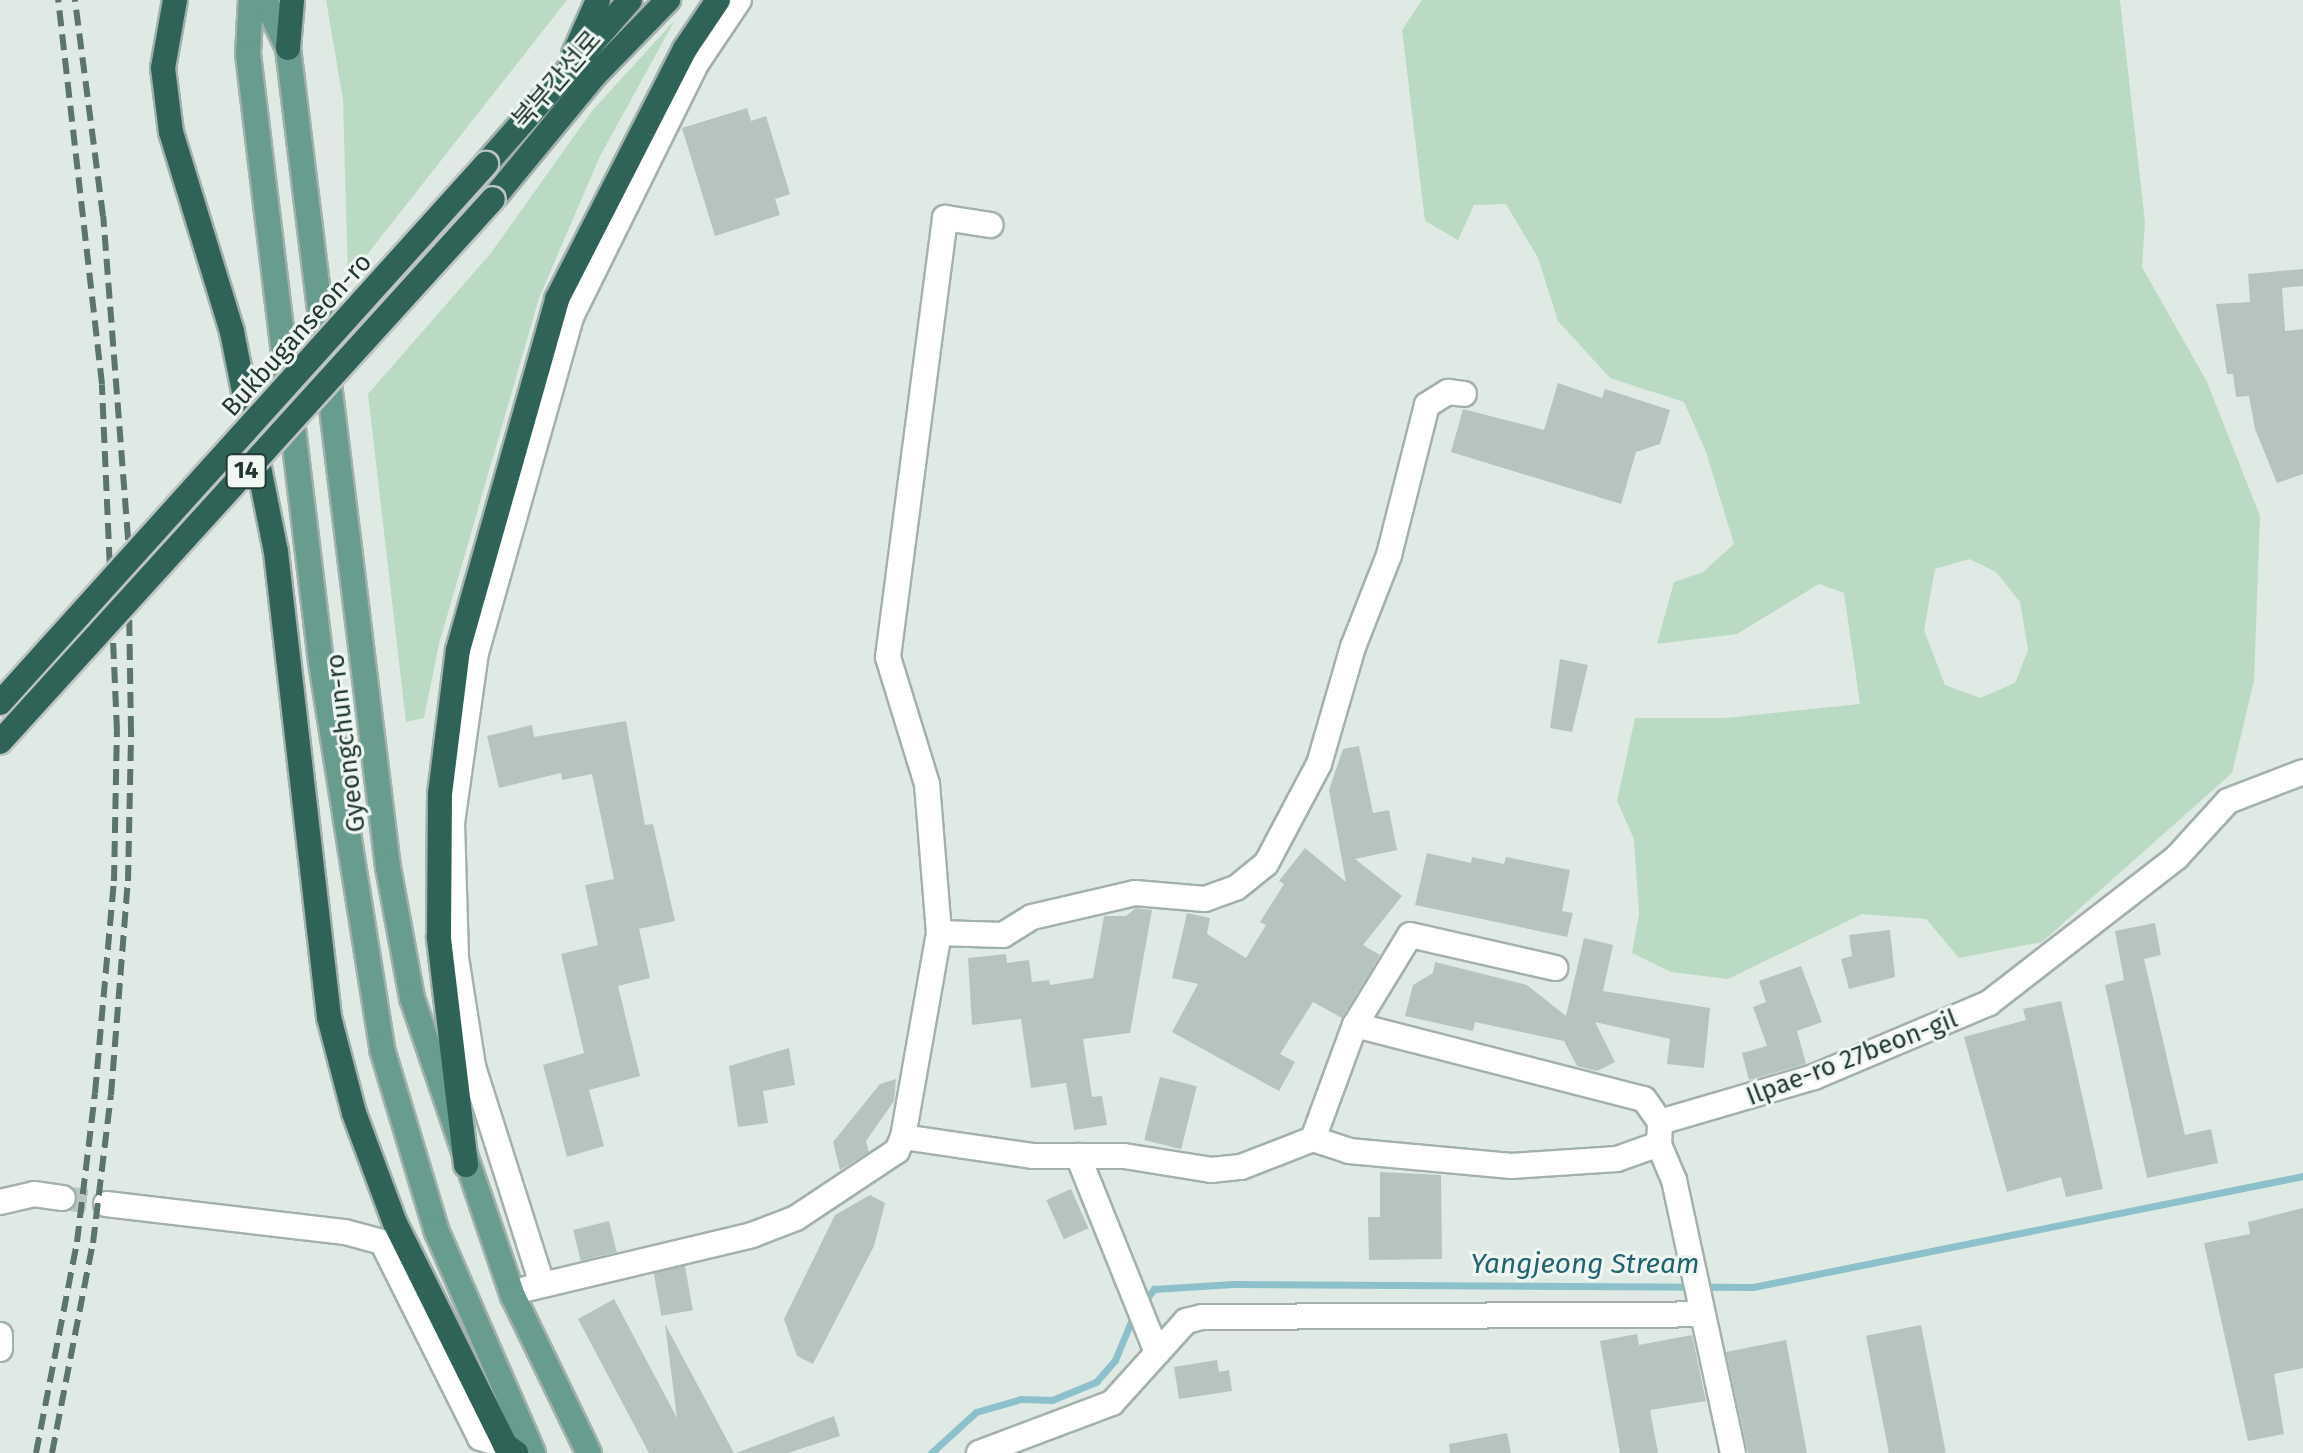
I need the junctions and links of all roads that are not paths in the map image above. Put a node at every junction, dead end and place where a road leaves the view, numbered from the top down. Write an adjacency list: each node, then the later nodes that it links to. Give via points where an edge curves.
1 (175, 0): 35 (highway, bridge, via 163,68 171,132 232,332 276,552 329,1017 354,1113 407,1248)
2 (251, 0): 36 (main road, Gyeongchun-ro, via 248,54 319,646 382,1049 437,1232)
3 (265, 0): 10 (main road, Gyeongchun-ro)
4 (292, 0): 10 (highway)
5 (598, 0): 11 (highway)
6 (630, 0): 11 (highway, Bukbuganseon-ro / 14)
7 (668, 0): 12 (highway, 북부간선로 / 14, via 595,75)
8 (718, 0): 25 (highway, via 685,49 557,299 458,650 440,794 439,937)
9 (739, 0): 29 (street, via 696,64 571,317 476,653 452,823 456,957 473,1066)
10 (288, 48): 25 (main road, Gyeongchun-ro, via 388,867 412,998)
11 (563, 78): 15 (highway, Bukbuganseon-ro / 14, bridge)
12 (493, 199): 16 (highway, Bukbuganseon-ro / 14, bridge)
13 (990, 225): 18 (street, via 945,218 888,657 927,784)
14 (1464, 394): 18 (street, via 1448,392 1427,405 1389,555 1353,647 1319,764 1266,864 1236,888 1205,899 1135,893 1032,917 1003,935)
15 (0, 703)
16 (0, 742)
17 (2303, 772): 21 (street, Ilpae-ro 27beon-gil, via 2228,801 2176,858 1989,1003 1814,1077)
18 (939, 933): 22 (street)
19 (1555, 968): 20 (street, via 1410,935)
20 (1355, 1025): 21 (street, via 1644,1099); 23 (street)
21 (1660, 1133): 23 (street, Ilpae-ro 27beon-gil, via 1617,1159 1511,1166 1349,1151); 31 (street)
22 (903, 1137): 24 (street, via 1034,1156); 29 (street, via 897,1151 796,1218 752,1235)
23 (1313, 1139): 24 (street, via 1241,1167 1211,1170 1124,1156)
24 (1078, 1156): 34 (street)
25 (466, 1165): 30 (main road, Gyeongchun-ro)
26 (63, 1198): 27 (street, via 34,1194)
27 (0, 1202)
28 (106, 1204): 35 (street, via 345,1232 382,1242 480,1438)
29 (541, 1281): 30 (street)
30 (513, 1296): 37 (main road, Gyeongchun-ro)
31 (1700, 1309): 34 (street, via 1202,1317 1186,1321); 39 (street)
32 (0, 1335): 33 (street)
33 (0, 1349)
34 (1155, 1349): 38 (street, via 1112,1403)
35 (508, 1450)
36 (533, 1453)
37 (589, 1453)
38 (979, 1453)
39 (1733, 1453)

